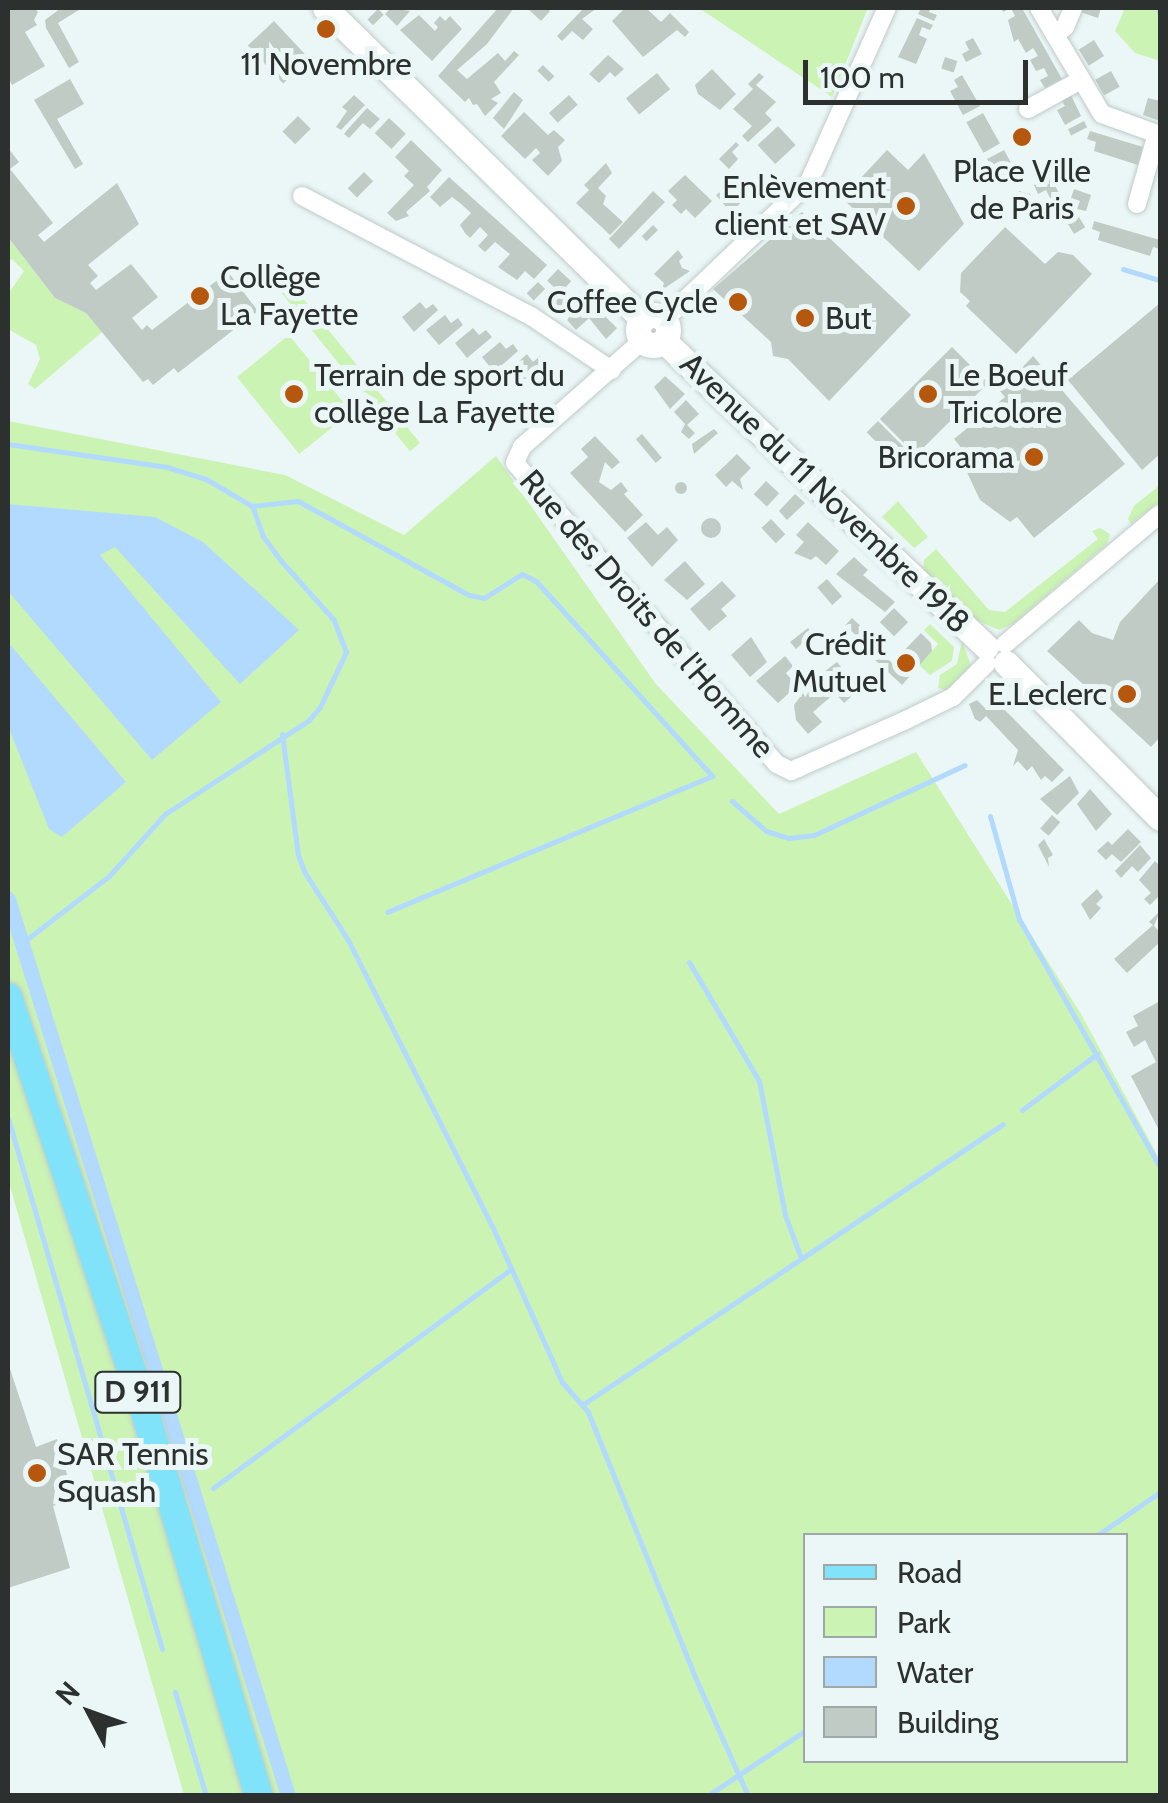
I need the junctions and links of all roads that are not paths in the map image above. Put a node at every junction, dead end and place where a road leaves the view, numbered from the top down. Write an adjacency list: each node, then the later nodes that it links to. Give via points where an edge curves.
1 (325, 8): 11 (main road, Avenue du 11 Novembre 1918)
2 (887, 8): 11 (street, Rue des Droits de l'Homme, via 809,182)
3 (1039, 8): 5 (street)
4 (1073, 8): 5 (street)
5 (1055, 35): 6 (street)
6 (1082, 80): 7 (street); 8 (street, via 1102,114)
7 (1028, 109)
8 (1159, 135): 10 (street)
9 (302, 196): 12 (street, via 531,316)
10 (1136, 204)
11 (653, 330): 12 (street, Rue des Droits de l'Homme); 14 (main road, Avenue du 11 Novembre 1918)
12 (611, 370): 14 (street, Rue des Droits de l'Homme, via 522,447 515,463 778,764 791,770 953,697)
13 (1160, 514): 14 (street)
14 (996, 654): 15 (main road, Avenue du 11 Novembre 1918)
15 (1160, 818)
16 (8, 997): 17 (main road, D 911)
17 (51, 1137): 18 (main road, D 911); 19 (main road, D 911, via 142,1402)
18 (249, 1796)
19 (259, 1796)

